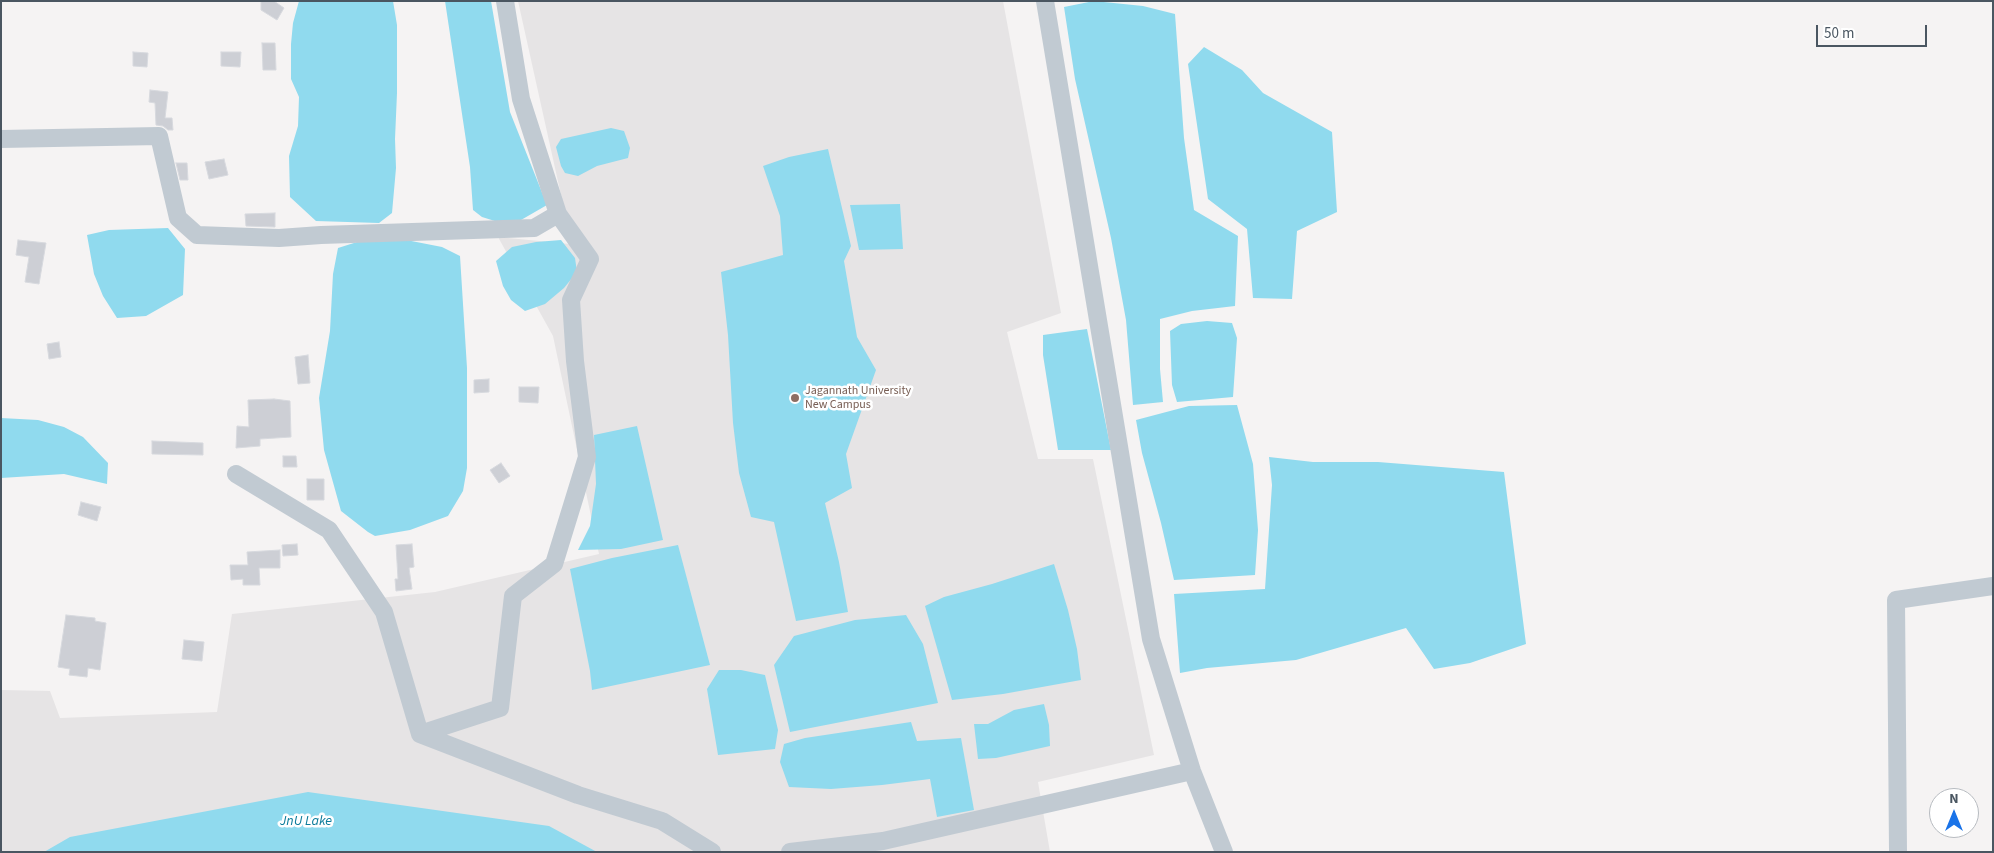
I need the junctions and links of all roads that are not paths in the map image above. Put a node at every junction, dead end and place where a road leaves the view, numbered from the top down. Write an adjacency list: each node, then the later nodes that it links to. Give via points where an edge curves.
1 (505, 1): 4 (street, via 521,100)
2 (1045, 1): 8 (street, via 1150,639)
3 (1, 139): 4 (street, via 159,136 178,218 197,234 278,238 534,228)
4 (558, 214): 7 (street, via 590,258 571,300 587,457 554,564 513,596 500,708)
5 (236, 474): 7 (street, via 329,530 384,612)
6 (1993, 586): 9 (street, via 1896,600)
7 (420, 734): 10 (street, via 578,795 662,821)
8 (1192, 771): 11 (street, via 883,841); 12 (street)
9 (1895, 851)
10 (712, 852)
11 (790, 852)
12 (1224, 852)

